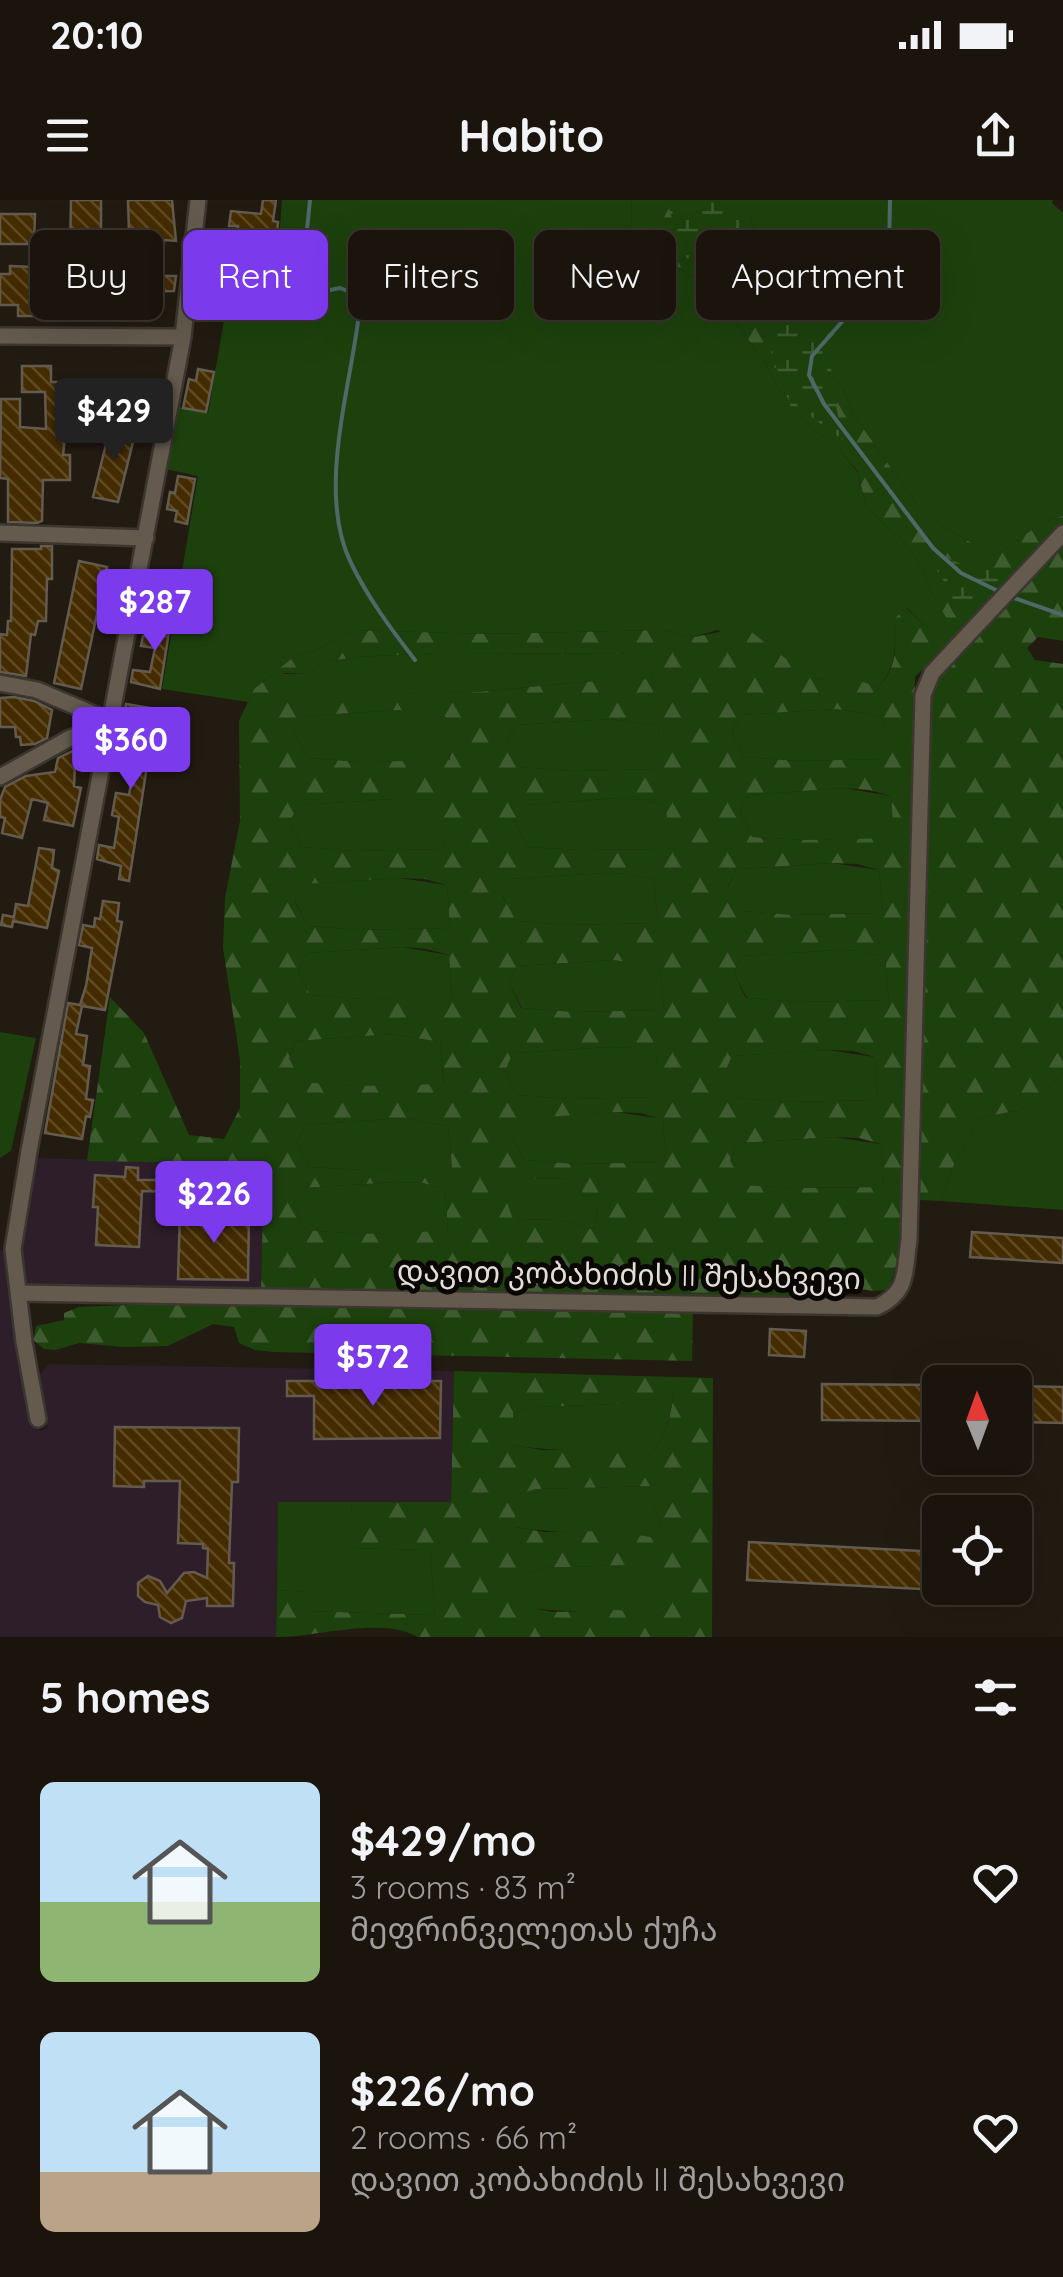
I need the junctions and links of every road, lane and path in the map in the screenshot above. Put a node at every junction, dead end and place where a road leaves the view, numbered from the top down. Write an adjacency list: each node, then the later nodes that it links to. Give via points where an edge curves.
1 (198, 200): 3 (street)
2 (0, 336): 3 (street)
3 (183, 337): 6 (street)
4 (0, 533): 6 (street)
5 (1063, 533): 10 (street, დავით კობახიძის II შესახვევი, via 932,673 923,695 909,1240 896,1298 878,1307)
6 (146, 538): 8 (street)
7 (0, 684): 8 (street, via 37,690)
8 (112, 722): 9 (street); 10 (street, via 29,1151 13,1249)
9 (0, 777)
10 (18, 1292): 11 (street)
11 (38, 1418)

